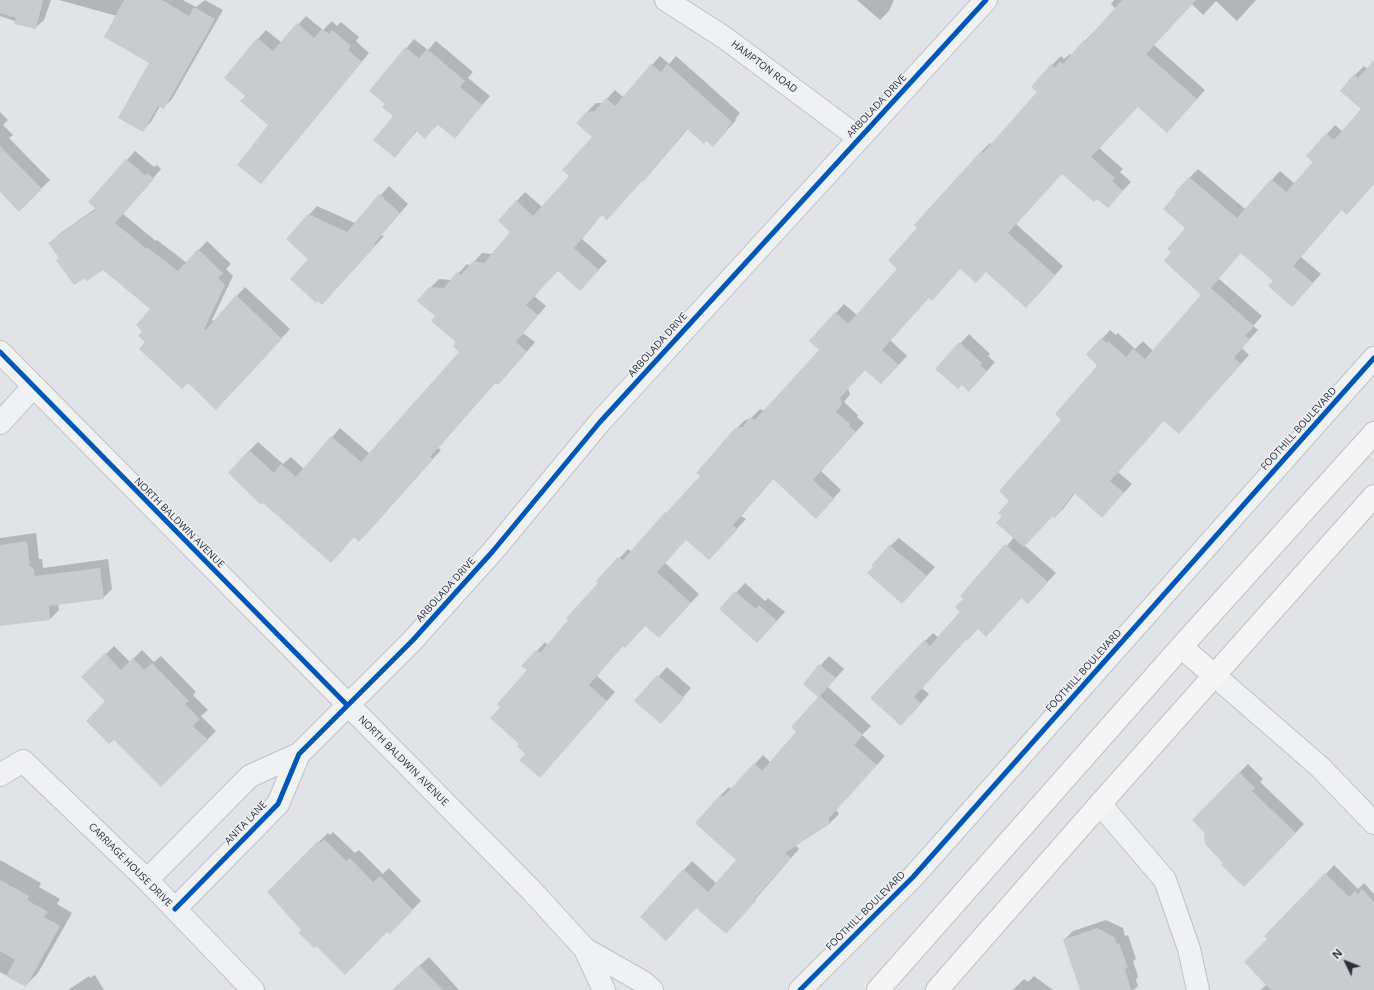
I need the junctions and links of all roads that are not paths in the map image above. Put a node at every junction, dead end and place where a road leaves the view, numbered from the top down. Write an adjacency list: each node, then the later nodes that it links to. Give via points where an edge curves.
1 (666, 0): 3 (street, HAMPTON ROAD, via 725,38)
2 (986, 0): 3 (street, ARBOLADA DRIVE)
3 (859, 138): 12 (street, ARBOLADA DRIVE, via 600,422 493,551 428,624)
4 (0, 352): 6 (street, NORTH BALDWIN AVENUE)
5 (1374, 358): 23 (street, FOOTHILL BOULEVARD, via 913,877)
6 (33, 387): 7 (street); 12 (street, NORTH BALDWIN AVENUE)
7 (0, 423)
8 (1374, 433): 10 (main road)
9 (1374, 496): 11 (main road)
10 (1181, 647): 11 (main road); 24 (main road)
11 (1214, 675): 15 (main road); 16 (street, via 1320,767)
12 (347, 705): 13 (street, ANITA LANE); 19 (street, NORTH BALDWIN AVENUE, via 532,891)
13 (299, 754): 17 (street, ANITA LANE, via 250,776); 18 (street, ANITA LANE, via 278,804)
14 (0, 775): 17 (street, CARRIAGE HOUSE DRIVE, via 23,761)
15 (1100, 804): 25 (main road); 26 (street, via 1165,880 1189,949)
16 (1374, 823)
17 (147, 880): 18 (street, CARRIAGE HOUSE DRIVE)
18 (175, 909): 20 (street, CARRIAGE HOUSE DRIVE)
19 (585, 949): 21 (street, NORTH BALDWIN AVENUE); 22 (street, NORTH BALDWIN AVENUE)
20 (254, 990)
21 (604, 990)
22 (652, 990)
23 (800, 990)
24 (878, 990)
25 (937, 990)
26 (1198, 990)

